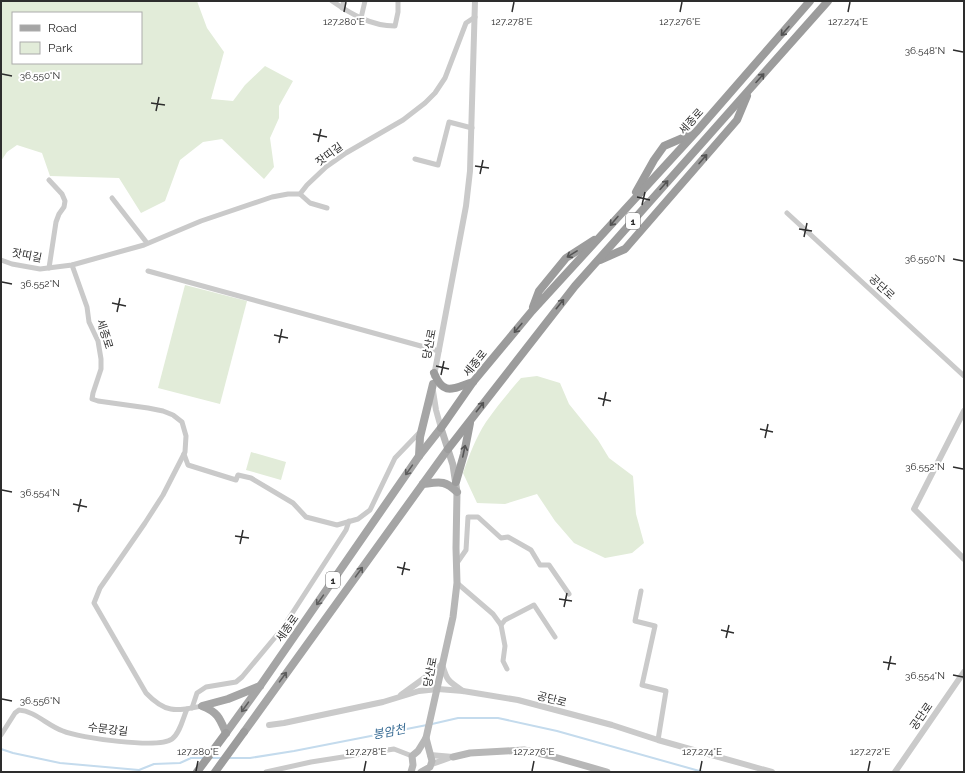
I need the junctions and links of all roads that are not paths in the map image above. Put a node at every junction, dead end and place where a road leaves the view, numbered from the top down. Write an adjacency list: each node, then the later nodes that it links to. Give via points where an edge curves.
1 (332, 1): 8 (street)
2 (344, 1): 8 (street)
3 (365, 1): 10 (street)
4 (398, 1): 10 (street, via 394,26)
5 (475, 1): 9 (street, 당산로)
6 (810, 1): 13 (highway, 세종로 / 1, one-way to 13)
7 (828, 1): 11 (highway, 세종로 / 1, one-way to 7)
8 (342, 8): 10 (street)
9 (475, 17): 12 (street, 당산로); 16 (street, 잣띠길, via 466,23 445,78 435,93 403,120 326,167)
10 (361, 18)
11 (750, 88): 23 (highway, 세종로 / 1, one-way to 11); 23 (highway, one-way to 11, via 624,249 737,120)
12 (472, 128): 14 (street, via 450,122 438,165); 27 (street, 당산로, via 466,206)
13 (696, 132): 18 (highway, 세종로 / 1); 18 (highway, via 664,146)
14 (415, 159)
15 (49, 180): 25 (street, 잣띠길, via 65,201 56,222)
16 (300, 194): 19 (street, via 310,203); 21 (street, 잣띠길, via 272,197)
17 (112, 198): 21 (street)
18 (631, 202): 30 (highway, 세종로 / 1, one-way to 30, via 532,311)
19 (327, 208)
20 (787, 213): 29 (street, 공단로)
21 (147, 243): 24 (street, 잣띠길)
22 (1, 260): 25 (street, 잣띠길, via 26,267)
23 (596, 262): 33 (highway, 세종로 / 1, one-way to 23)
24 (72, 265): 25 (street, 잣띠길); 37 (street, 세종로, via 87,307 89,322 98,342 101,359 101,369 92,399 148,408 173,415 182,422 186,436)
25 (49, 268)
26 (148, 271): 27 (street)
27 (438, 351): 28 (street, 당산로)
28 (434, 373): 30 (highway, via 438,383 444,388); 31 (street, 당산로)
29 (964, 376)
30 (473, 382): 35 (highway, 세종로 / 1)
31 (433, 384): 34 (main road); 35 (street, 당산로)
32 (964, 411): 43 (street, via 914,509)
33 (470, 420): 36 (highway, 세종로 / 1); 39 (highway, one-way to 33)
34 (423, 428): 38 (main road); 42 (street, via 395,458 370,510 358,519)
35 (441, 428): 36 (main road, 당산로); 38 (main road, 세종로 / 1)
36 (448, 449): 39 (main road, 당산로); 40 (main road, 세종로 / 1)
37 (184, 454): 42 (street, via 188,465 236,480 238,475 251,478 293,503 306,517 337,525); 59 (street, 세종로, via 146,524 100,588 94,603 146,694 161,707 172,710)
38 (419, 456): 53 (main road, 세종로 / 1, one-way to 53)
39 (456, 482): 41 (main road, 당산로)
40 (423, 484): 41 (main road, via 443,482); 61 (main road, 세종로 / 1, one-way to 40)
41 (457, 492): 44 (main road, 당산로)
42 (349, 521): 58 (street, via 346,530 282,629 242,677 236,682 206,687 197,693)
43 (964, 559)
44 (457, 563): 45 (main road, 당산로); 47 (street, 당산로, via 466,550 468,517 478,517 501,538 508,537 531,550 540,565 549,565)
45 (457, 583): 48 (street, via 493,614); 50 (main road, 당산로, via 453,617)
46 (641, 591): 65 (street, via 635,621 655,626 642,685 666,691)
47 (569, 594)
48 (501, 625): 49 (street, via 505,620 534,605); 51 (street, via 505,646 503,661)
49 (555, 637)
50 (442, 664): 54 (street, via 449,681); 55 (main road, 당산로); 56 (street)
51 (507, 669)
52 (964, 672): 77 (street, 공단로)
53 (260, 686): 57 (main road, via 228,700); 62 (main road, 세종로 / 1, one-way to 62)
54 (463, 691): 55 (street, 공단로); 65 (street, 공단로, via 525,702)
55 (437, 692): 56 (street, 공단로, via 419,691); 64 (main road, 당산로)
56 (398, 697): 60 (street, 공단로, via 284,723)
57 (202, 706): 58 (street, 세종로); 62 (main road, via 216,714)
58 (192, 708): 59 (street, 세종로)
59 (187, 709): 63 (street, 수문강길, via 176,735 171,740 162,742 90,738 63,731 26,710 15,713)
60 (269, 724)
61 (244, 732): 73 (highway, 세종로 / 1)
62 (226, 733): 72 (highway, 세종로 / 1)
63 (1, 735)
64 (426, 738): 66 (main road); 67 (main road)
65 (658, 740): 76 (street, 공단로)
66 (415, 753): 67 (main road, via 425,750); 70 (main road); 74 (street, via 394,749)
67 (430, 755): 68 (street); 69 (main road)
68 (453, 757): 69 (street); 75 (main road, via 470,753 524,750)
69 (432, 764): 71 (main road)
70 (412, 768): 71 (main road)
71 (422, 771)
72 (197, 772)
73 (215, 772)
74 (266, 772)
75 (607, 772)
76 (772, 772)
77 (895, 772)

